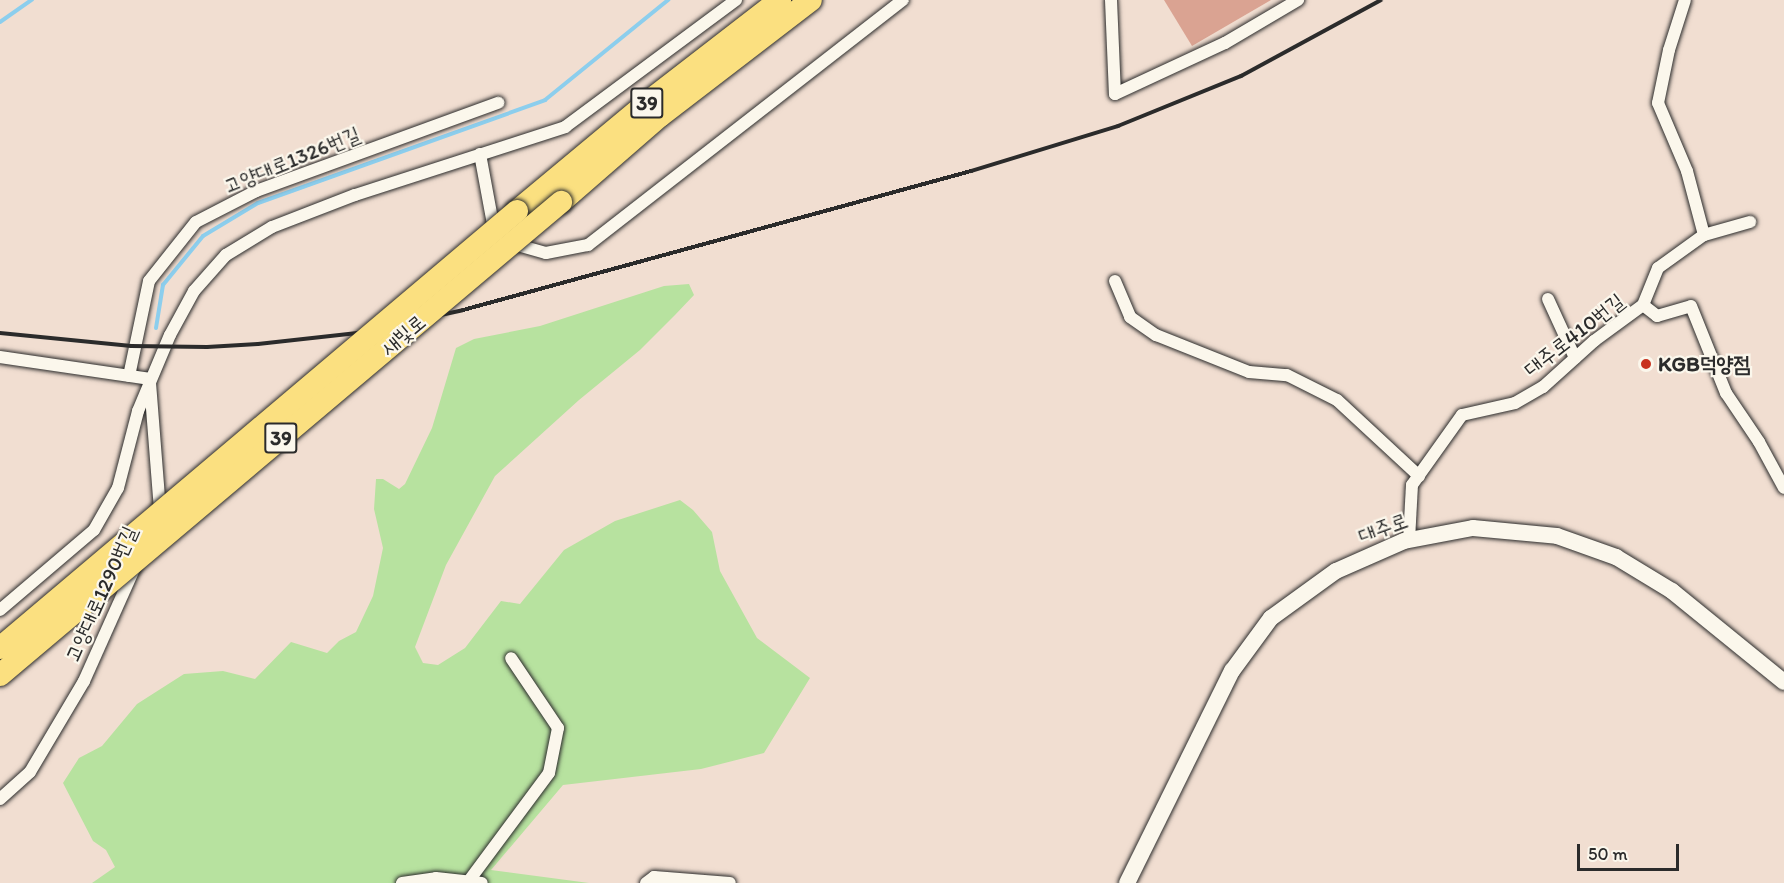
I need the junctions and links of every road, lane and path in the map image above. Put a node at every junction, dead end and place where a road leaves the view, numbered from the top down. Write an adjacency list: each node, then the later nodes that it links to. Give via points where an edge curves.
1 (735, 0): 9 (street, via 565,127)
2 (780, 0): 23 (highway, 새빛로 / 39, bridge, via 644,105)
3 (811, 0): 25 (highway, 새빛로 / 39, bridge, via 660,116)
4 (903, 0): 9 (street, via 588,244 546,253 514,244 492,219)
5 (1111, 0): 6 (street, via 1115,94 1225,43)
6 (1298, 0)
7 (1685, 0): 11 (street, via 1658,103 1687,171)
8 (498, 103): 17 (street, 고양대로1326번길, via 256,190 196,222 149,281)
9 (480, 154): 18 (street, via 272,227 226,255 194,291)
10 (1750, 222): 11 (street, 대주로410번길)
11 (1704, 235): 14 (street, 대주로410번길, via 1658,268)
12 (1115, 281): 19 (street, via 1130,317 1156,334 1249,372 1287,375 1336,400)
13 (1548, 300): 16 (street)
14 (1644, 305): 16 (street, 대주로410번길); 20 (street, 대주로410번길, via 1656,316 1691,306 1726,393 1759,441)
15 (0, 357): 17 (street)
16 (1575, 358): 19 (street, 대주로410번길, via 1543,387 1515,403 1462,415)
17 (129, 376): 18 (street)
18 (150, 379): 22 (street, via 118,488 94,530); 27 (street, 고양대로1290번길, via 160,511 84,681 30,772)
19 (1419, 476): 21 (street, 대주로410번길, via 1412,485)
20 (1784, 488)
21 (1409, 540): 26 (street, 대주로, via 1473,528 1557,536 1616,557 1672,591); 33 (street, 대주로, via 1336,571 1271,618 1232,671)
22 (0, 610)
23 (0, 648)
24 (511, 658): 28 (street, via 558,728 549,773)
25 (0, 675)
26 (1784, 682)
27 (0, 799)
28 (468, 882): 29 (street, via 436,878); 30 (street)
29 (402, 883)
30 (482, 883)
31 (646, 883): 32 (street, via 654,877)
32 (730, 883)
33 (1127, 883)

